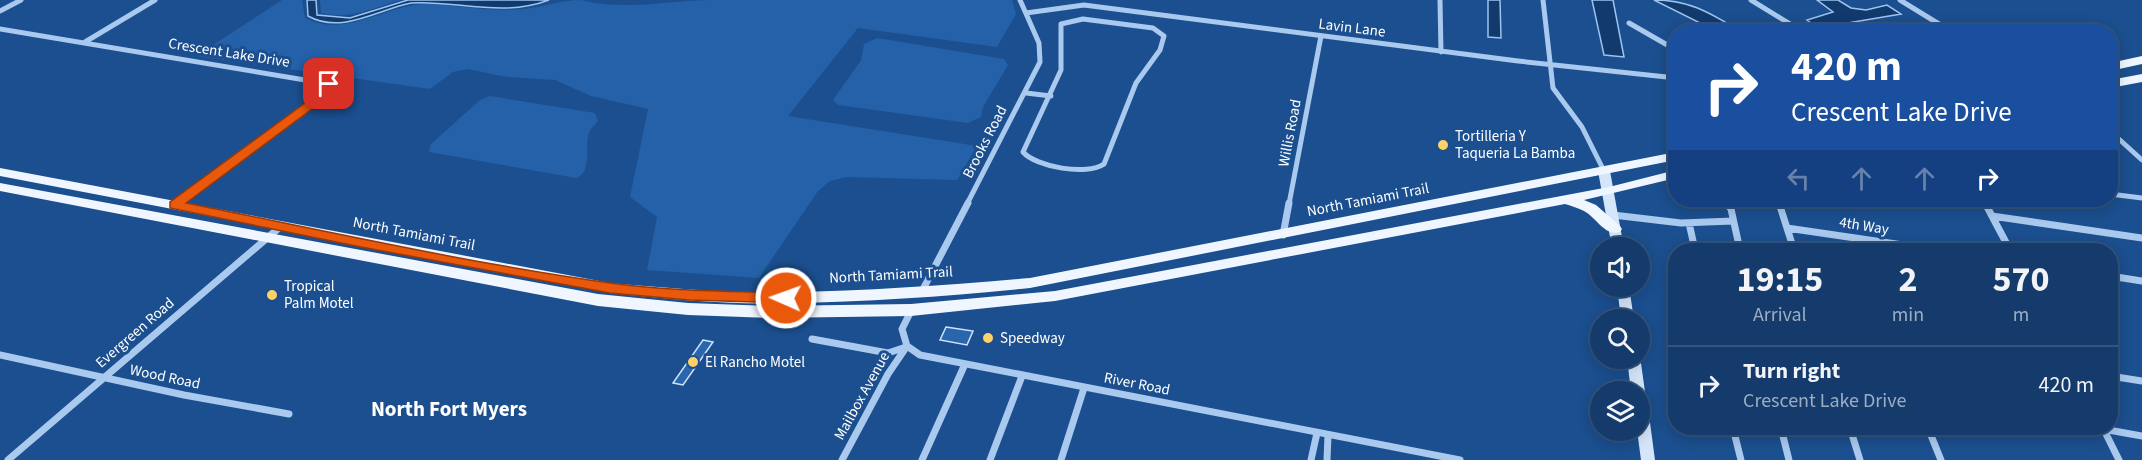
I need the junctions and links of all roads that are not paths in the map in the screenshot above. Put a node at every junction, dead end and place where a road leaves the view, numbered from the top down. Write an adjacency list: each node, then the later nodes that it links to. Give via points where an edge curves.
1 (21, 0): 8 (street)
2 (155, 0): 17 (street)
3 (1020, 0): 10 (street, Brooks Road)
4 (1440, 0): 19 (street)
5 (1542, 0): 21 (street)
6 (1750, 0): 13 (street)
7 (1900, 0): 14 (street)
8 (0, 11)
9 (1130, 11): 10 (street, Lavin Lane, via 1084,5); 12 (street); 16 (street, Lavin Lane)
10 (1026, 13): 26 (street, Brooks Road, via 1041,56)
11 (1629, 23): 18 (street)
12 (1124, 24): 27 (street, via 1083,18 1061,24 1061,70); 27 (street, via 1159,29 1164,36 1160,50 1136,83 1101,167 1086,171 1038,163 1024,155)
13 (1790, 24)
14 (1939, 24)
15 (0, 29): 17 (street, Crescent Lake Drive)
16 (1321, 36): 19 (street, Lavin Lane); 51 (street, Willis Road)
17 (85, 43): 41 (street, Crescent Lake Drive, via 329,84 324,95)
18 (1668, 45)
19 (1441, 52): 21 (street, Lavin Lane)
20 (2142, 60): 22 (main road)
21 (1549, 64): 23 (street, Lavin Lane); 31 (street, via 1556,95 1582,127)
22 (2118, 65)
23 (1668, 77)
24 (2142, 78): 25 (main road)
25 (2118, 82)
26 (1026, 93): 27 (street); 67 (street, Brooks Road)
27 (1050, 96)
28 (2118, 138): 30 (street)
29 (1668, 158): 31 (main road, North Tamiami Trail)
30 (2142, 160)
31 (1604, 171): 37 (main road); 51 (main road, North Tamiami Trail)
32 (0, 172): 35 (main road, North Tamiami Trail)
33 (1668, 176): 37 (main road, North Tamiami Trail)
34 (0, 180): 35 (main road)
35 (39, 180): 41 (main road, North Tamiami Trail)
36 (0, 187): 52 (main road, North Tamiami Trail)
37 (1610, 190): 40 (main road, North Tamiami Trail); 47 (main road)
38 (2118, 195): 39 (street)
39 (2142, 198)
40 (1563, 199): 47 (main road, via 1591,208); 62 (main road, North Tamiami Trail)
41 (175, 205): 49 (main road, North Tamiami Trail)
42 (1730, 207): 46 (street)
43 (1780, 207): 50 (street)
44 (1988, 207): 45 (street)
45 (1992, 216): 55 (street); 61 (street)
46 (1733, 221): 48 (street); 57 (street)
47 (1614, 222): 48 (street); 53 (main road)
48 (1689, 223): 56 (street)
49 (280, 227): 52 (street, Evergreen Road); 65 (main road, North Tamiami Trail)
50 (1787, 228): 54 (street, 4th Way); 58 (street)
51 (1283, 235): 62 (main road, via 1275,248); 66 (main road, North Tamiami Trail, via 1051,280)
52 (268, 237): 65 (main road, North Tamiami Trail, via 503,282); 76 (street, Evergreen Road)
53 (1616, 237)
54 (1857, 238): 59 (street); 60 (street, 4th Way)
55 (2142, 238)
56 (1693, 243)
57 (1738, 243)
58 (1792, 243)
59 (1859, 243)
60 (1890, 243)
61 (2006, 243)
62 (1257, 258): 68 (main road, North Tamiami Trail, via 1055,296)
63 (2118, 277): 64 (street)
64 (2142, 281)
65 (555, 285): 67 (main road, North Tamiami Trail, via 786,298); 69 (main road, North Tamiami Trail, via 598,300 688,309)
66 (967, 289): 67 (main road, North Tamiami Trail); 68 (main road, via 929,300)
67 (921, 293): 69 (main road)
68 (911, 310): 69 (main road, North Tamiami Trail); 71 (street, via 903,329)
69 (867, 312)
70 (812, 339): 71 (street, via 888,353)
71 (906, 346): 73 (street, River Road, via 920,355); 91 (street, Mailbox Avenue)
72 (0, 355): 76 (street, Wood Road)
73 (965, 364): 74 (street, River Road); 92 (street)
74 (1022, 376): 78 (street, River Road); 93 (street)
75 (2118, 377): 77 (street)
76 (103, 378): 79 (street, Wood Road); 90 (street, Evergreen Road)
77 (2142, 381)
78 (1084, 388): 81 (street, River Road); 94 (street)
79 (289, 414)
80 (2118, 431): 88 (street)
81 (1317, 433): 82 (street, River Road); 95 (street)
82 (1328, 435): 96 (street); 97 (street, River Road)
83 (1735, 435): 99 (street)
84 (1783, 435): 100 (street)
85 (1852, 435): 101 (street)
86 (1931, 435): 102 (street)
87 (2106, 435): 103 (street)
88 (2142, 436)
89 (1645, 441): 98 (main road)
90 (8, 460)
91 (842, 460)
92 (922, 460)
93 (990, 460)
94 (1061, 460)
95 (1311, 460)
96 (1327, 460)
97 (1460, 460)
98 (1648, 460)
99 (1741, 460)
100 (1789, 460)
101 (1860, 460)
102 (1941, 460)
103 (2119, 460)

